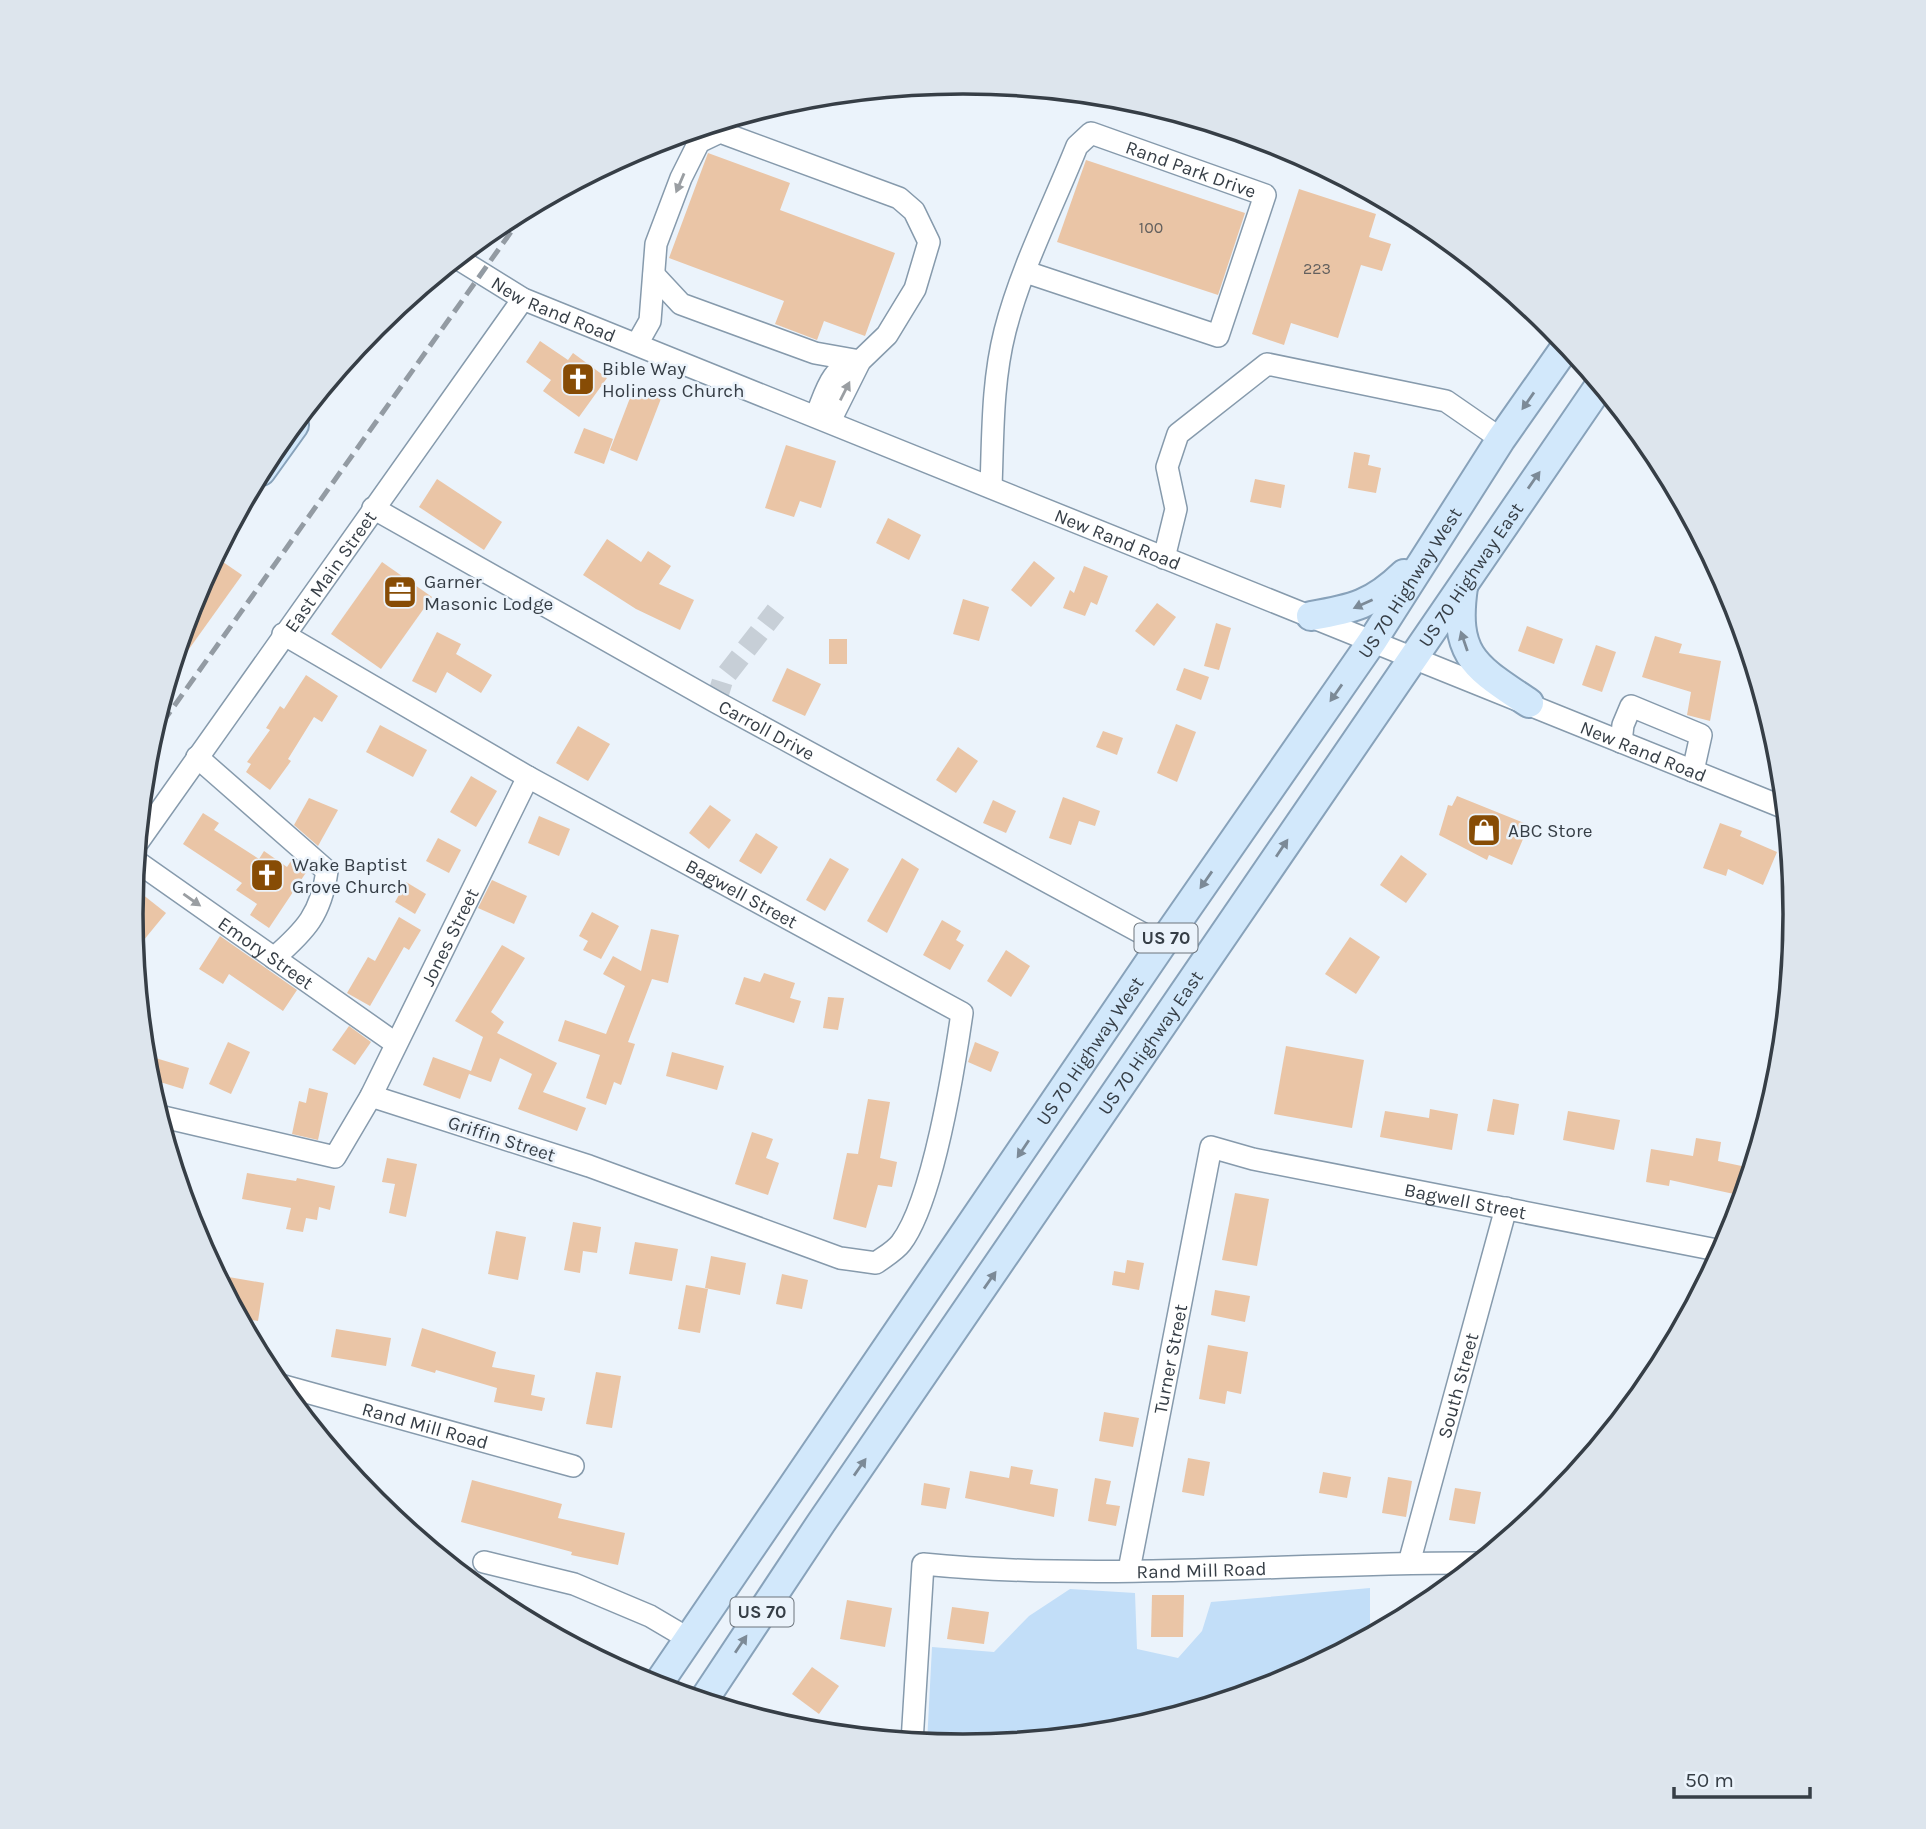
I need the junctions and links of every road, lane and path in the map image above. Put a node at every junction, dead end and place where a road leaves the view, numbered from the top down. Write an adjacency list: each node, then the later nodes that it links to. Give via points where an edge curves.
1 (465, 263): 4 (street, New Rand Road)
2 (1026, 272): 2 (street, Rand Park Drive, via 1077,146 1091,133 1265,195 1218,337); 13 (street, Rand Park Drive, via 1005,331 995,387)
3 (654, 275): 5 (street); 6 (street); 9 (street, one-way to 3, via 887,335 915,289 929,242 915,211 899,198 720,132 699,142 681,178 656,244)
4 (523, 299): 7 (street, New Rand Road); 14 (street, East Main Street)
5 (681, 304): 6 (street); 9 (street, via 816,353)
6 (650, 321): 7 (street)
7 (637, 344): 11 (street, New Rand Road)
8 (1561, 354): 12 (main road, US 70 Highway West / US 70, one-way to 12)
9 (860, 361): 11 (street)
10 (1595, 392): 17 (main road, US 70 Highway East / US 70, one-way to 10)
11 (823, 418): 13 (street, New Rand Road)
12 (1501, 439): 15 (main road, US 70 Highway West / US 70); 16 (street, via 1446,401 1267,364 1178,434 1167,467 1176,509)
13 (991, 487): 16 (street, New Rand Road)
14 (373, 508): 19 (street, East Main Street); 32 (street, Carroll Drive, via 716,702)
15 (1434, 545): 18 (main road, one-way to 18, via 1380,596 1353,609); 20 (main road, US 70 Highway West / US 70)
16 (1164, 558): 18 (street, New Rand Road)
17 (1464, 583): 21 (main road, US 70 Highway East / US 70); 22 (main road, one-way to 17, via 1493,678 1465,648 1460,620)
18 (1311, 616): 20 (street, New Rand Road)
19 (284, 634): 25 (street, East Main Street); 28 (street, Bagwell Street)
20 (1373, 640): 21 (street, New Rand Road); 32 (main road, US 70 Highway West / US 70, one-way to 32)
21 (1412, 657): 22 (street, New Rand Road); 49 (main road, US 70 Highway East / US 70, one-way to 21)
22 (1529, 703): 24 (street, New Rand Road)
23 (1671, 723): 24 (street, via 1631,706); 26 (street); 27 (street, via 1701,735)
24 (1621, 742): 26 (street, New Rand Road)
25 (197, 757): 30 (street, East Main Street); 33 (street, via 327,871 323,902 303,932)
26 (1658, 757): 27 (street, New Rand Road)
27 (1693, 771): 29 (street, New Rand Road)
28 (528, 777): 34 (street, Jones Street); 40 (street, Bagwell Street, via 962,1013 921,1207 901,1244)
29 (1776, 804)
30 (148, 827)
31 (145, 867): 33 (street, Emory Street, one-way to 33)
32 (1162, 944): 47 (main road, US 70 Highway West / US 70, one-way to 47)
33 (274, 958): 34 (street, Emory Street)
34 (395, 1043): 35 (street, Jones Street)
35 (371, 1096): 36 (street, via 335,1157); 40 (street, Griffin Street, via 601,1170 840,1258)
36 (169, 1118)
37 (1211, 1147): 38 (street, Bagwell Street); 46 (street, Turner Street)
38 (1506, 1208): 39 (street, Bagwell Street); 44 (street, South Street)
39 (1711, 1249)
40 (871, 1262)
41 (294, 1389): 42 (street, Rand Mill Road)
42 (573, 1466)
43 (484, 1562): 47 (street, via 574,1584 650,1616)
44 (1409, 1563): 45 (street, Rand Mill Road); 46 (street, Rand Mill Road)
45 (1464, 1563)
46 (1129, 1570): 50 (street, Rand Mill Road, via 992,1570 923,1564)
47 (689, 1639): 48 (main road, US 70 Highway West / US 70)
48 (663, 1677)
49 (708, 1694)
50 (913, 1733)

